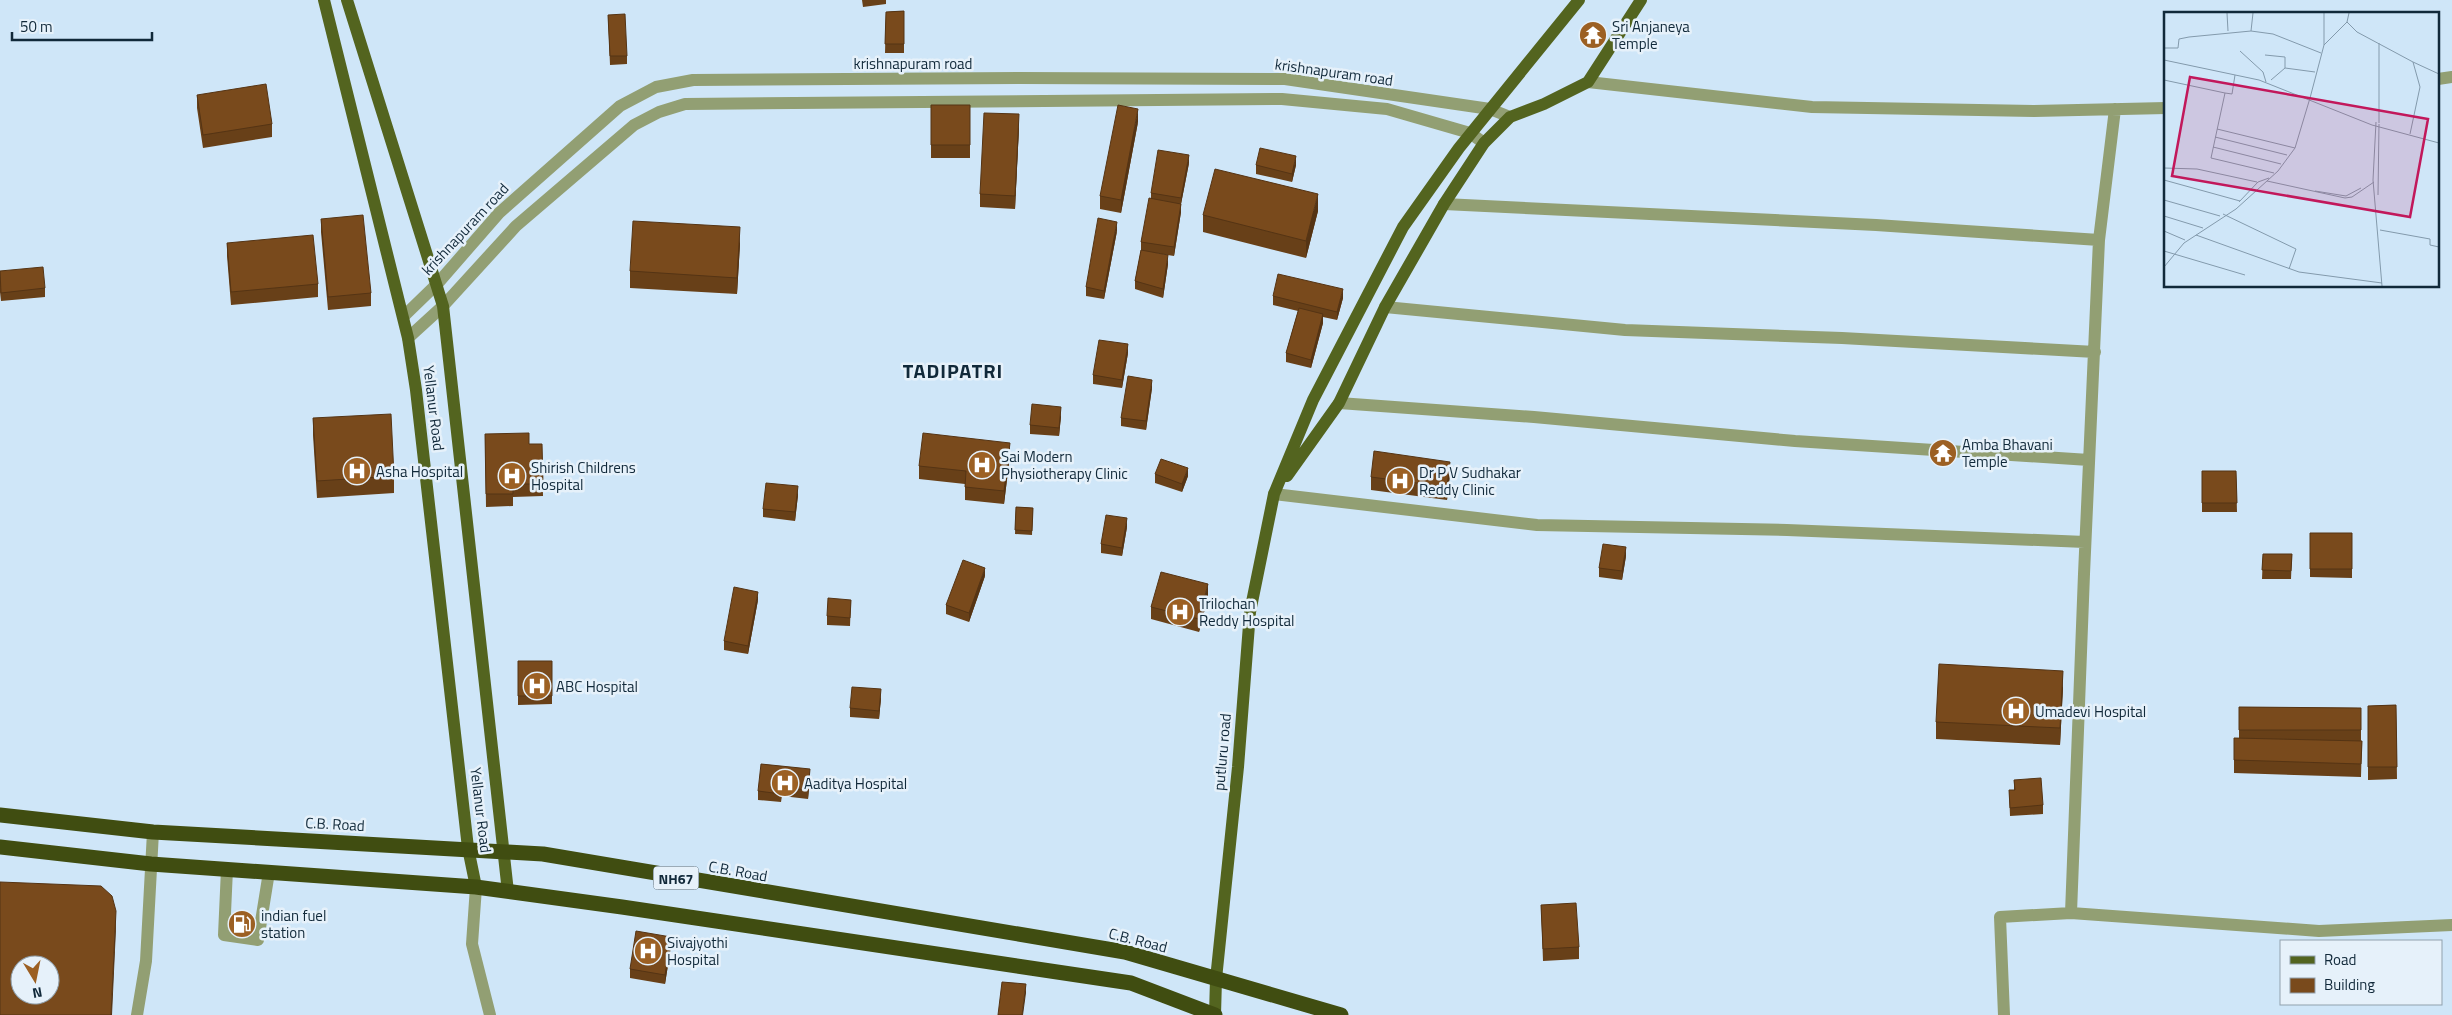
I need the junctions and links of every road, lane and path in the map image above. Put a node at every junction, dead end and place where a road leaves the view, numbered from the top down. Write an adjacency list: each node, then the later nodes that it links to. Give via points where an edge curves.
1 (324, 0): 17 (main road, Yellanur Road)
2 (347, 0): 14 (main road)
3 (1579, 0): 8 (main road)
4 (1641, 0): 5 (main road)
5 (1588, 82): 7 (street, via 1812,107 2034,111); 9 (main road)
6 (2164, 108): 7 (street)
7 (2115, 109): 13 (street)
8 (1490, 110): 9 (street, krishnapuram road); 10 (main road); 14 (street, krishnapuram road, via 1285,79 693,80 656,87 620,106 499,213)
9 (1510, 117): 11 (main road)
10 (1470, 133): 11 (street, krishnapuram road); 15 (street, krishnapuram road, via 1387,109 1282,99 685,104 659,112 634,125 516,226); 22 (main road, via 1403,227 1313,400)
11 (1484, 142): 12 (main road)
12 (1444, 204): 13 (street, via 1876,225); 16 (main road)
13 (2099, 240): 19 (street)
14 (438, 283): 15 (main road); 17 (street, krishnapuram road)
15 (443, 306): 18 (street, krishnapuram road); 28 (main road)
16 (1385, 307): 19 (street, via 1625,330); 20 (main road)
17 (404, 316): 18 (main road, Yellanur Road)
18 (408, 338): 27 (main road, Yellanur Road)
19 (2095, 352): 21 (street)
20 (1339, 404): 21 (street, via 1534,417 1795,441); 22 (main road)
21 (2089, 460): 23 (street)
22 (1274, 494): 23 (street, via 1537,524); 36 (main road, putluru road, via 1250,612)
23 (2085, 542): 34 (street)
24 (0, 815): 25 (highway, C.B. Road / NH67)
25 (153, 832): 27 (highway, C.B. Road / NH67); 29 (street)
26 (0, 847): 29 (highway, NH67)
27 (468, 848): 28 (highway, C.B. Road / NH67); 32 (main road, Yellanur Road)
28 (505, 851): 33 (main road); 36 (highway, C.B. Road / NH67, via 543,854 1125,952)
29 (151, 864): 30 (highway, NH67); 37 (street, via 146,961)
30 (227, 869): 31 (highway, NH67); 31 (street, via 224,935 258,940)
31 (269, 872): 32 (highway, NH67)
32 (476, 887): 33 (highway, NH67); 38 (street, via 472,944)
33 (508, 892): 39 (highway, NH67, via 1131,983)
34 (2072, 913): 35 (street, via 2319,931); 41 (street, via 2000,917)
35 (2452, 925)
36 (1216, 979): 39 (main road, putluru road); 40 (highway, C.B. Road / NH67)
37 (137, 1015)
38 (490, 1015)
39 (1215, 1015)
40 (1341, 1015)
41 (2004, 1015)

